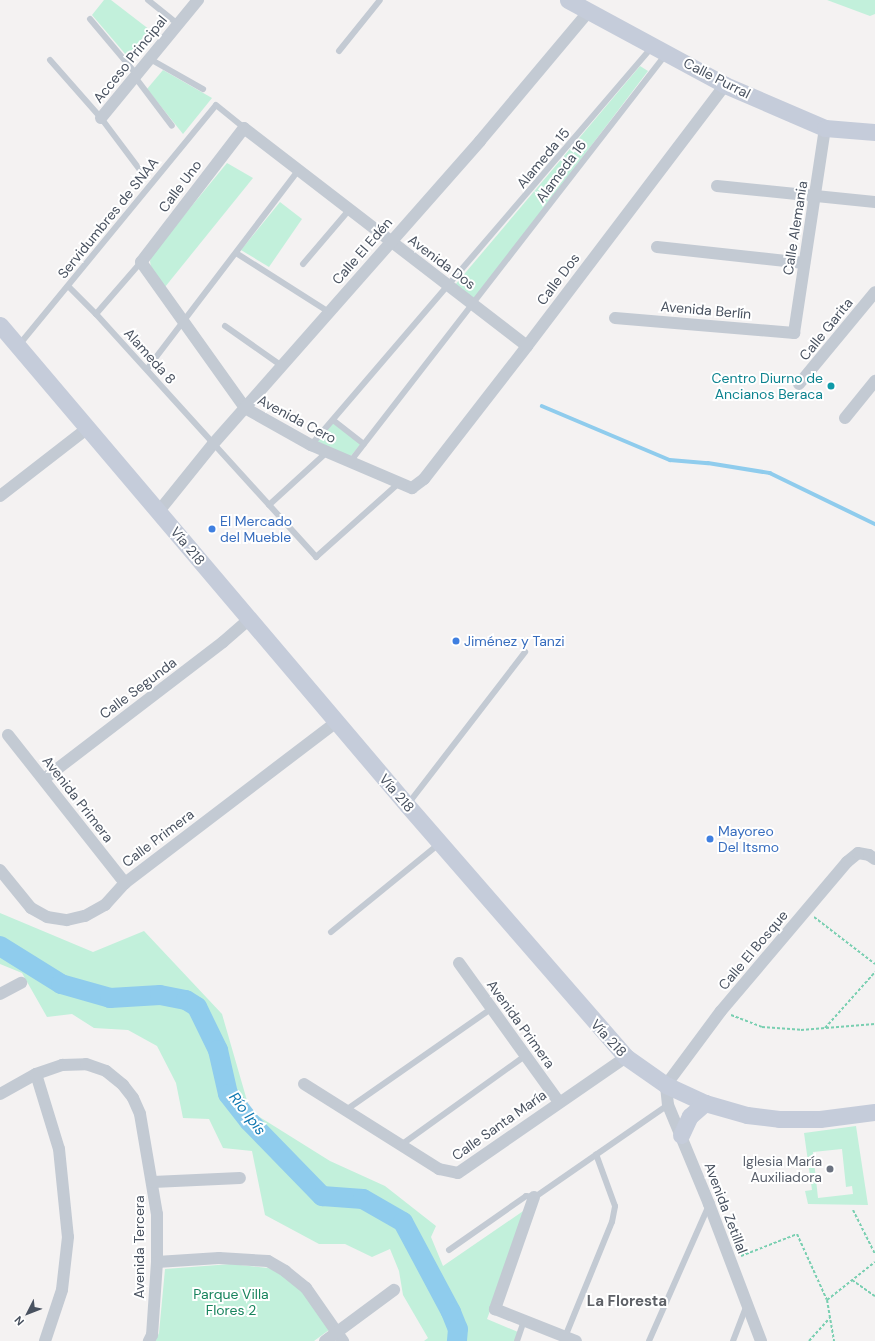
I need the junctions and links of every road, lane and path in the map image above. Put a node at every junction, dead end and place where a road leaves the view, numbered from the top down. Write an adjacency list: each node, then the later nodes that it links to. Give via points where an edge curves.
1 (148, 0): 7 (lane)
2 (198, 0): 7 (street, Acceso Principal)
3 (380, 0): 9 (lane)
4 (568, 0): 5 (main road, Calle Purral)
5 (590, 10): 8 (main road, Calle Purral); 26 (street, Calle El Edén, via 480,141)
6 (90, 19): 12 (lane)
7 (178, 24): 10 (street, Acceso Principal)
8 (661, 48): 13 (main road, Calle Purral); 33 (lane, Alameda 15); 35 (lane, Alameda 16)
9 (339, 51)
10 (150, 59): 12 (street, Acceso Principal); 14 (lane)
11 (50, 60): 15 (lane)
12 (136, 76): 15 (street, Acceso Principal); 16 (lane)
13 (725, 85): 18 (main road, Calle Purral); 44 (street, Calle Dos)
14 (203, 89)
15 (101, 118): 20 (lane)
16 (172, 126)
17 (244, 128): 21 (street, Avenida Dos); 29 (street, Calle Uno); 32 (lane, Servidumbres de SNAA, via 216,105)
18 (825, 128): 19 (main road, Calle Purral); 23 (street, Calle Alemania)
19 (875, 132)
20 (140, 170)
21 (298, 171): 25 (street, Avenida Dos); 28 (lane)
22 (717, 186): 23 (street)
23 (815, 196): 24 (street); 31 (street, Calle Alemania)
24 (875, 202)
25 (349, 210): 26 (street, Avenida Dos); 30 (lane)
26 (390, 242): 33 (street, Avenida Dos); 36 (street, Calle El Edén)
27 (657, 247): 31 (street)
28 (236, 253): 36 (lane); 39 (lane)
29 (141, 262): 37 (lane); 39 (street, Avenida Cero)
30 (302, 264)
31 (804, 264): 42 (street, Calle Alemania)
32 (68, 286): 37 (lane, Alameda 8); 43 (lane, Servidumbres de SNAA)
33 (449, 286): 35 (street, Avenida Dos); 51 (lane, Alameda 15)
34 (875, 292): 48 (street, Calle Garita)
35 (474, 305): 44 (street, Avenida Dos); 54 (lane, Alameda 16)
36 (329, 312): 45 (street, Calle El Edén)
37 (96, 314): 46 (lane, Alameda 8)
38 (615, 318): 42 (street, Avenida Berlín)
39 (183, 323): 46 (lane); 49 (street, Avenida Cero)
40 (0, 325): 43 (main road, Vía 218)
41 (225, 326): 45 (lane)
42 (794, 333)
43 (18, 346): 52 (main road, Vía 218)
44 (527, 346): 59 (street, Calle Dos, via 424,479)
45 (282, 366): 49 (street, Calle El Edén)
46 (146, 369): 53 (lane, Alameda 8)
47 (875, 381): 50 (street)
48 (799, 384)
49 (245, 408): 53 (street, Calle El Edén); 55 (street, Avenida Cero)
50 (845, 418)
51 (333, 420): 54 (lane); 55 (lane, Alameda 15)
52 (88, 428): 60 (street); 62 (main road, Vía 218)
53 (213, 444): 61 (lane, Alameda 8); 62 (street, Calle El Edén)
54 (364, 444): 57 (lane, Alameda 16)
55 (311, 446): 56 (street, Avenida Cero)
56 (327, 452): 57 (street, Avenida Cero); 61 (lane)
57 (350, 462): 58 (street, Avenida Cero)
58 (398, 484): 59 (street, Avenida Cero); 61 (lane, Alameda 8, via 316,557)
59 (412, 488)
60 (0, 496)
61 (269, 505)
62 (159, 511): 63 (main road, Vía 218)
63 (249, 619): 65 (main road, Vía 218); 67 (street, Calle Segunda)
64 (525, 652): 68 (lane)
65 (336, 722): 68 (main road, Vía 218); 72 (street, Calle Primera)
66 (8, 735): 67 (street, Avenida Primera)
67 (44, 780): 72 (street, Avenida Primera)
68 (407, 805): 69 (main road, Vía 218)
69 (440, 843): 74 (lane); 85 (main road, Vía 218)
70 (875, 859): 73 (street, Calle El Bosque, via 858,853)
71 (0, 870): 72 (street, Calle Primera, via 31,908 47,917 67,920 85,916 105,905)
72 (125, 883)
73 (805, 910): 76 (path); 81 (street, Calle El Bosque)
74 (331, 932)
75 (459, 964): 80 (street, Avenida Primera)
76 (875, 964)
77 (875, 972): 83 (path)
78 (21, 983): 79 (street)
79 (0, 994)
80 (491, 1009): 84 (street, Avenida Primera); 93 (lane)
81 (721, 1011): 83 (path, via 762,1027); 88 (street, Calle El Bosque)
82 (875, 1024): 83 (path)
83 (824, 1029)
84 (525, 1056): 90 (street, Avenida Primera); 96 (lane)
85 (626, 1057): 88 (main road, Vía 218); 90 (street, Calle Santa María)
86 (36, 1074): 89 (street, Avenida Tercera); 99 (street, Avenida Tercera, via 62,1065 86,1064 106,1071 124,1085 140,1114); 117 (street, via 59,1149 68,1237 62,1290)
87 (304, 1084): 93 (street, Calle Santa María)
88 (666, 1085): 91 (main road, Vía 218); 92 (street, Avenida Zetillal)
89 (0, 1094)
90 (559, 1102): 96 (street, Calle Santa María, via 458,1173 439,1169)
91 (705, 1103): 94 (main road, Vía 218, via 747,1115 778,1119 820,1119); 95 (main road, via 690,1116)
92 (668, 1105): 95 (street, Avenida Zetillal); 97 (lane)
93 (346, 1110): 96 (street, Calle Santa María)
94 (875, 1112)
95 (681, 1135): 101 (street, Avenida Zetillal)
96 (401, 1145)
97 (596, 1154): 100 (lane); 116 (lane, via 615,1206 612,1222)
98 (240, 1178): 99 (street)
99 (153, 1182): 106 (street, Avenida Tercera, via 157,1214)
100 (534, 1197): 103 (lane, via 526,1196); 114 (street, via 495,1305 498,1311)
101 (709, 1204): 105 (street, Avenida Zetillal); 121 (lane)
102 (853, 1210): 104 (path)
103 (449, 1250)
104 (875, 1254)
105 (730, 1260): 111 (path, via 797,1234); 112 (street, Avenida Zetillal)
106 (157, 1262): 115 (street, via 219,1258 268,1261 285,1271 310,1293); 118 (street, Avenida Tercera, via 152,1335)
107 (875, 1262): 108 (path)
108 (852, 1280): 110 (path); 111 (path)
109 (394, 1290): 115 (street)
110 (875, 1296)
111 (827, 1300): 113 (path)
112 (747, 1304): 122 (lane); 123 (street, Avenida Zetillal)
113 (830, 1318): 124 (path); 125 (path)
114 (524, 1321): 116 (street); 120 (lane)
115 (340, 1336): 119 (street)
116 (571, 1339)
117 (45, 1341)
118 (149, 1341)
119 (325, 1341)
120 (517, 1341)
121 (649, 1341)
122 (733, 1341)
123 (761, 1341)
124 (809, 1341)
125 (834, 1341)

